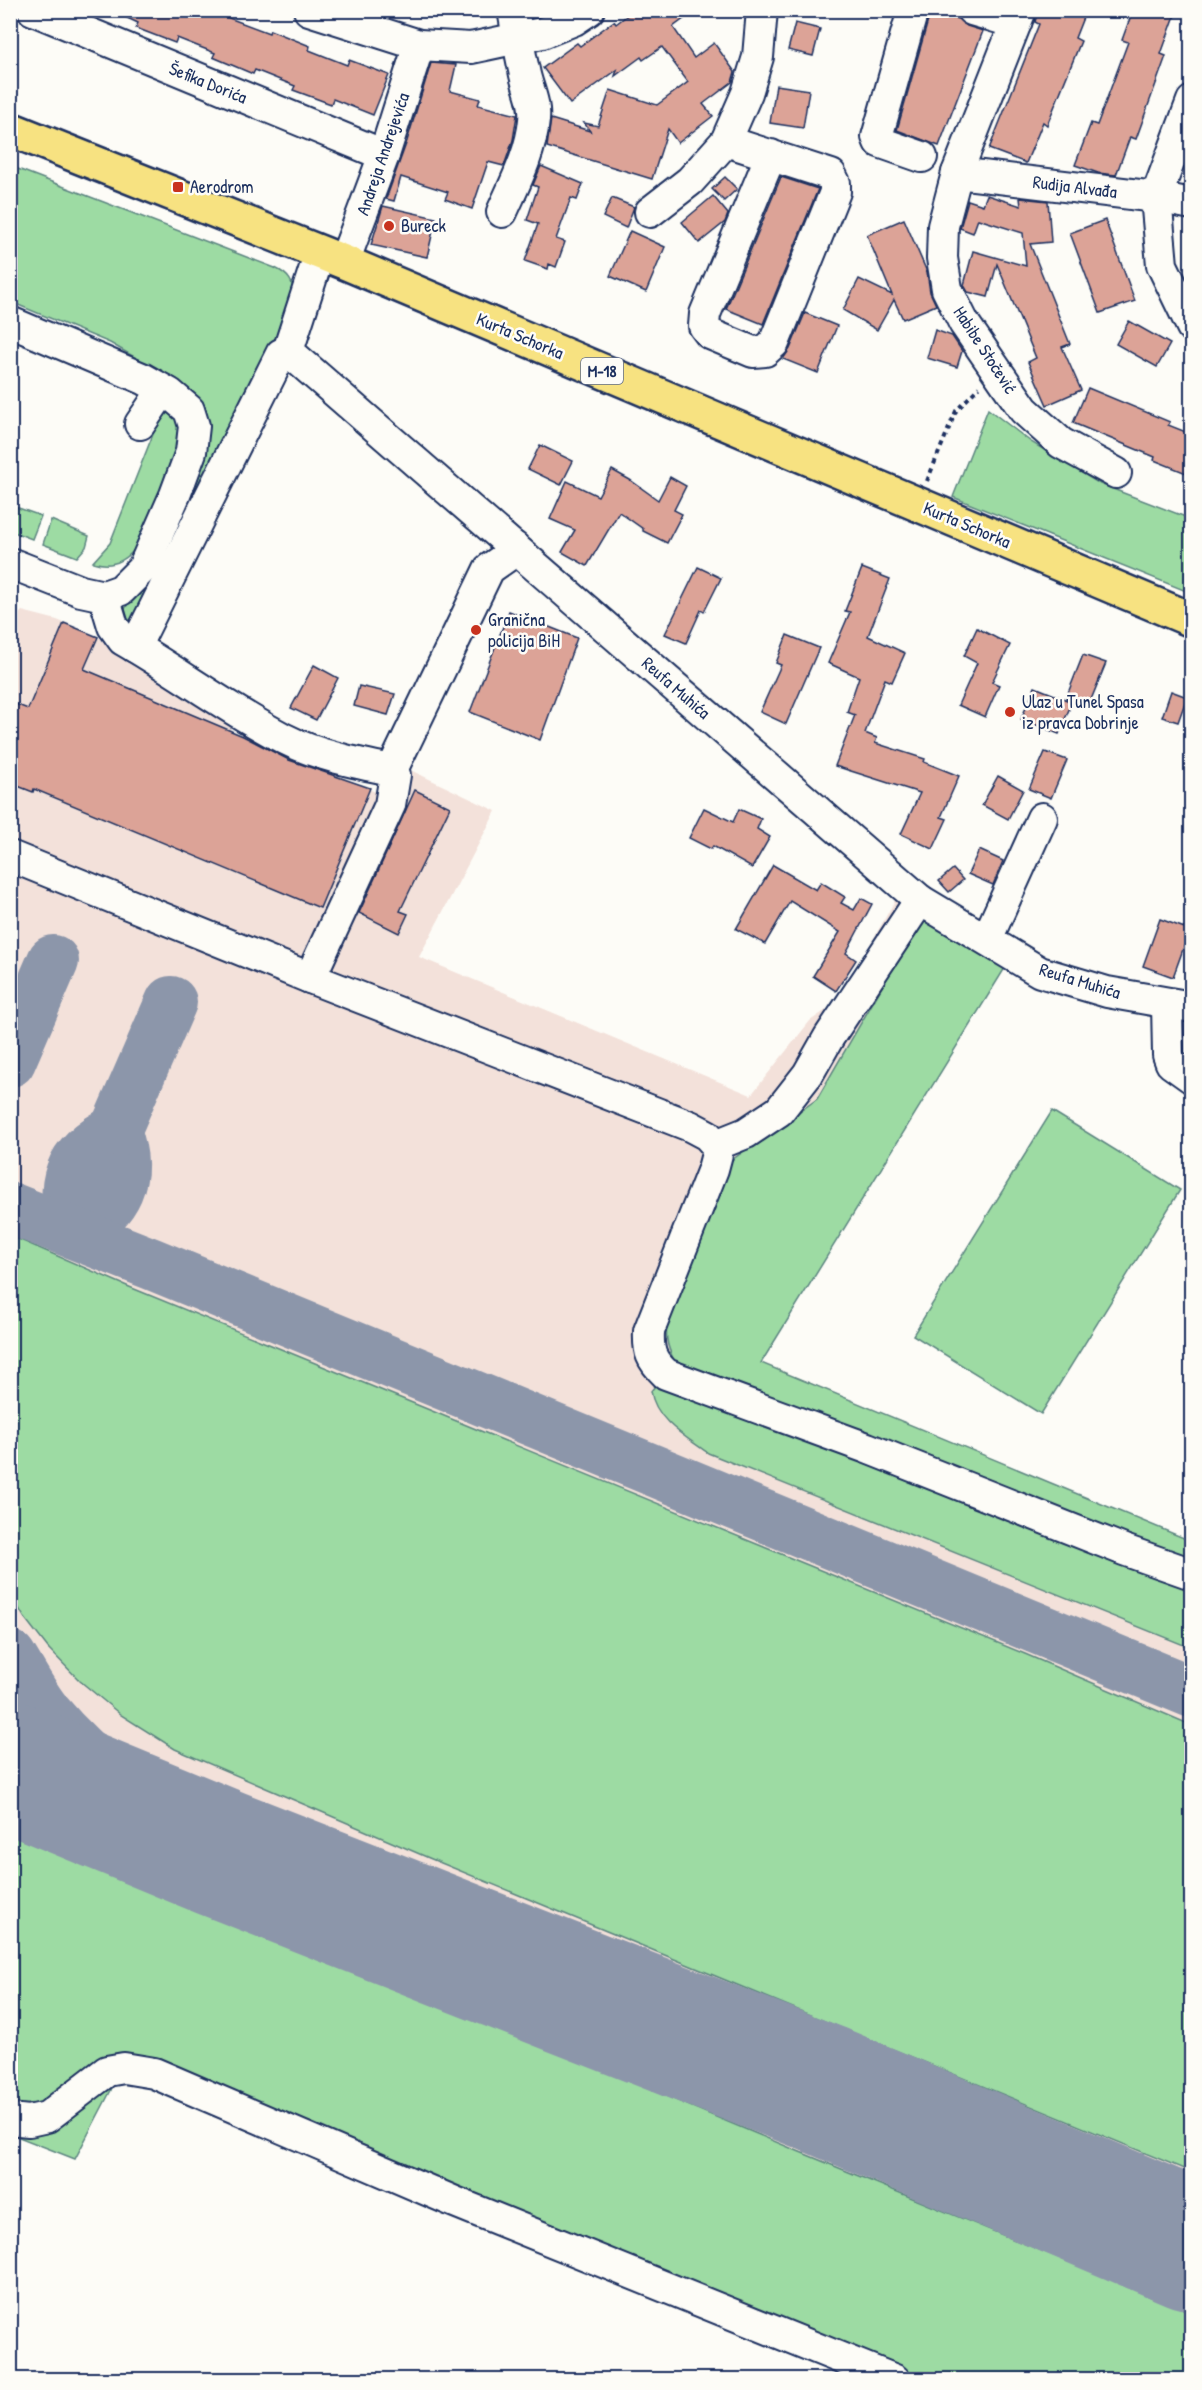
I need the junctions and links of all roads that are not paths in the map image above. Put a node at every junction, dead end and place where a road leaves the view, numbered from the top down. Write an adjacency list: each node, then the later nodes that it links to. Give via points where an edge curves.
1 (33, 10): 14 (street, Šefika Dorića)
2 (309, 10): 10 (street)
3 (513, 10): 9 (street)
4 (589, 10): 9 (street, via 574,20)
5 (762, 10): 13 (street, via 758,57)
6 (913, 10): 16 (street, via 877,136 879,142)
7 (972, 10): 8 (street)
8 (1018, 17): 17 (street, Habibe Stočević)
9 (520, 39): 10 (street, via 471,48); 20 (street, via 524,71 534,98 534,119 527,153)
10 (419, 45): 14 (street, Andreja Andrejevića)
11 (1191, 100): 18 (street)
12 (10, 129): 22 (main road, Kurta Schorka / M-18)
13 (726, 141): 15 (street); 21 (street, via 690,181)
14 (384, 155): 22 (street, Andreja Andrejevića)
15 (771, 155): 15 (street, via 831,175 835,192 774,343 765,351 753,352 710,334 704,326 705,314)
16 (921, 157)
17 (957, 173): 18 (street, Rudija Alvađa); 28 (street, Habibe Stočević, via 943,226 942,258 947,289 964,323 1024,410 1061,443)
18 (1156, 197): 19 (street, Rudija Alvađa); 24 (street, via 1162,265)
19 (1191, 204)
20 (502, 212)
21 (650, 212)
22 (332, 257): 25 (street); 32 (main road, Kurta Schorka / M-18)
23 (10, 322): 26 (street)
24 (1191, 327)
25 (288, 351): 29 (street, Reufa Muhića); 33 (street, via 281,354)
26 (164, 390): 27 (street); 31 (street, via 189,410 194,426 190,452 143,568 121,590)
27 (140, 424)
28 (1116, 473)
29 (514, 547): 34 (street, via 489,569); 37 (street, Reufa Muhića)
30 (10, 563): 31 (street)
31 (104, 596): 33 (street, via 112,626)
32 (1191, 620)
33 (135, 647): 34 (street, via 285,739 335,757)
34 (392, 770): 39 (street, via 395,775 390,805)
35 (1042, 818): 38 (street)
36 (10, 856): 39 (street)
37 (920, 900): 38 (street, Reufa Muhića); 42 (street, via 808,1074 779,1111)
38 (987, 939): 40 (street, Reufa Muhića, via 1040,972 1107,992)
39 (310, 978): 42 (street, via 690,1126)
40 (1179, 1005): 41 (street, via 1168,1055 1171,1063)
41 (1191, 1078)
42 (716, 1145): 43 (street, via 713,1169 649,1331 653,1362 666,1374)
43 (1191, 1574)
44 (10, 2119): 45 (street, via 29,2121 47,2117 107,2071 124,2068 154,2073 455,2202)
45 (895, 2379)

